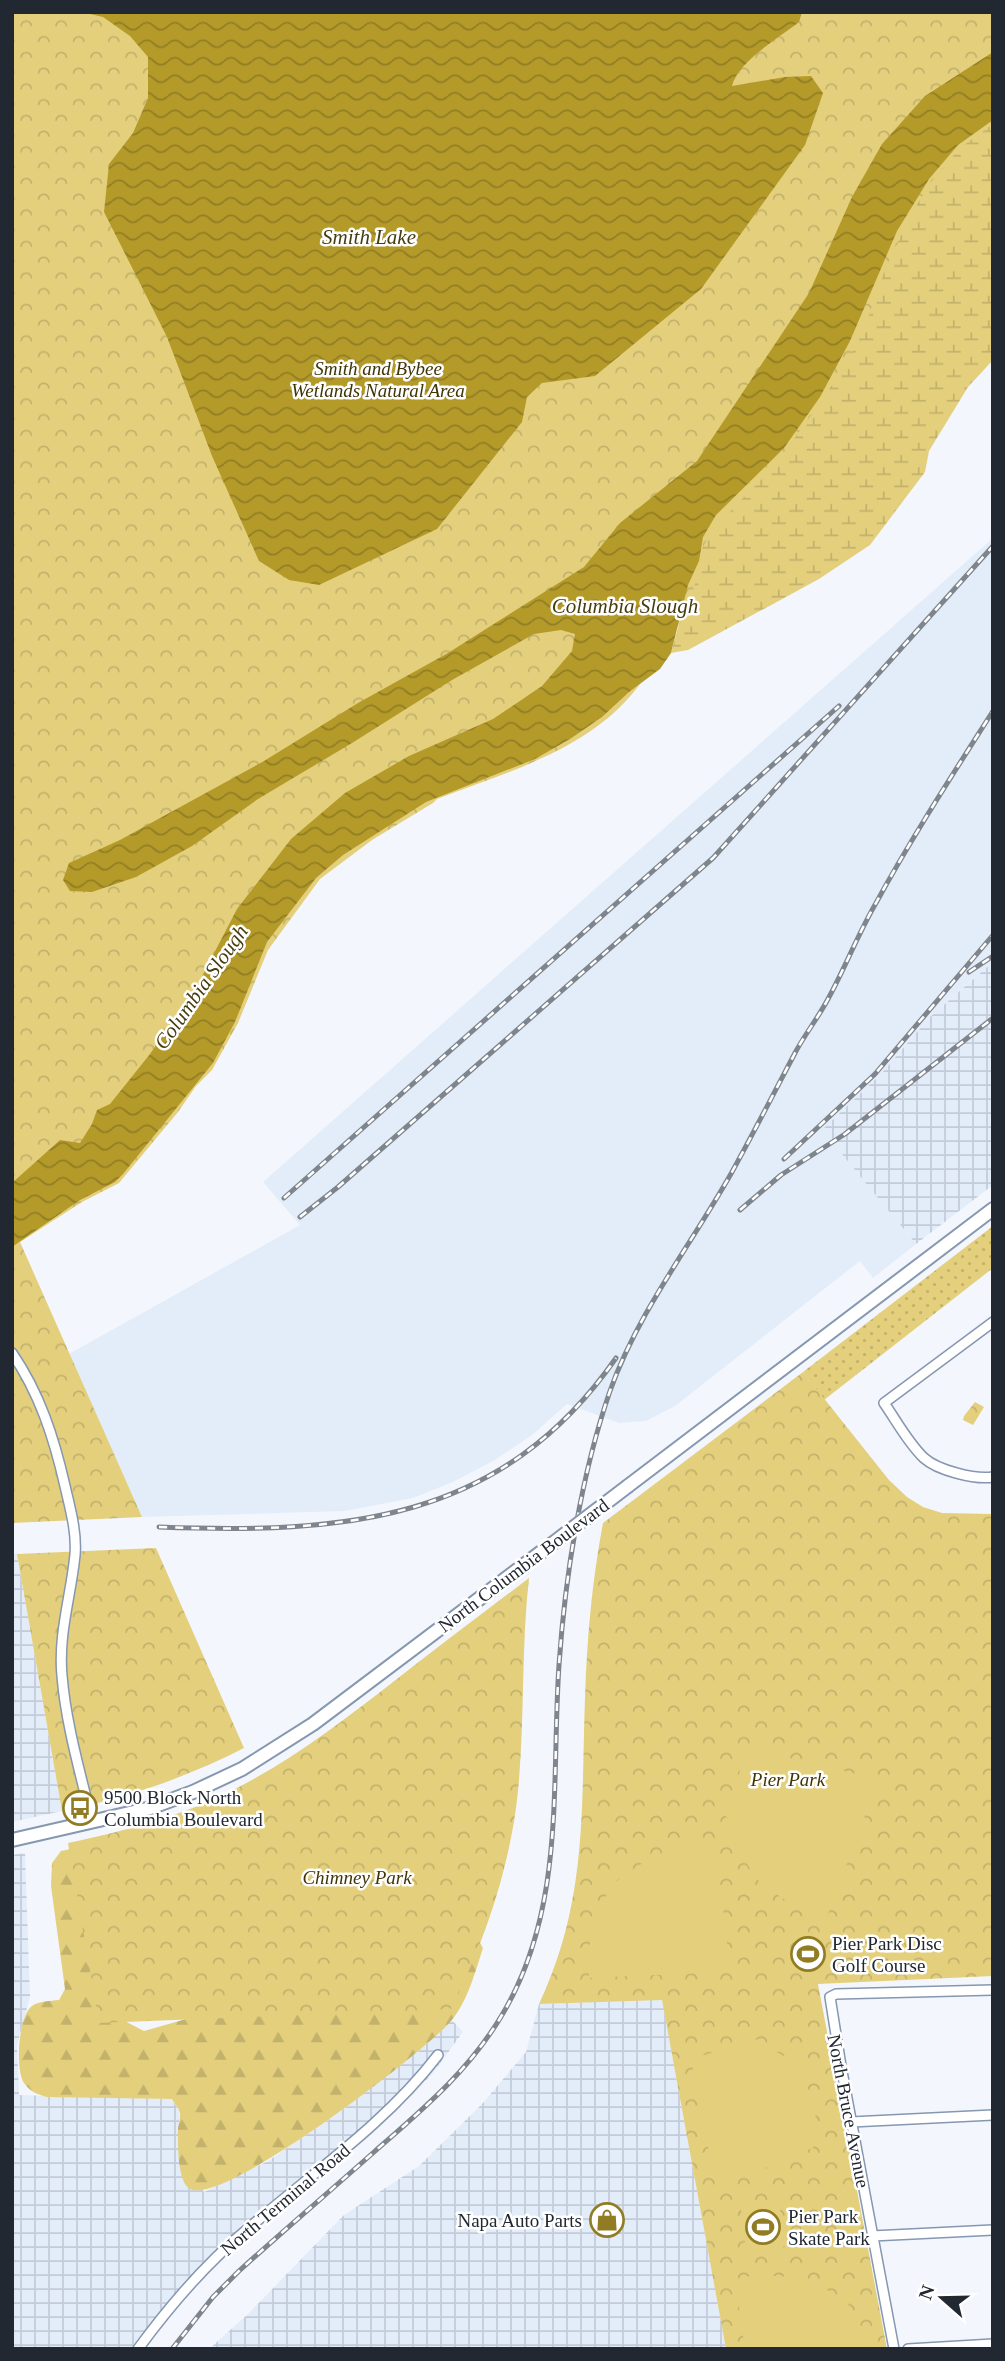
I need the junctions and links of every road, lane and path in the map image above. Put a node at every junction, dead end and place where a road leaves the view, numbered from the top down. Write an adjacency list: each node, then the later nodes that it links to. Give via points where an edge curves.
1 (993, 1209): 5 (main road, North Columbia Boulevard, bridge, via 313,1724 242,1769 184,1795)
2 (993, 1322): 4 (street, via 884,1403 924,1459 956,1472)
3 (12, 1353): 5 (street, via 33,1387 55,1443 74,1533 61,1640 62,1676)
4 (993, 1477)
5 (92, 1822): 6 (main road, North Columbia Boulevard)
6 (12, 1840)
7 (993, 1990): 10 (street, North Bruce Avenue, via 830,1997)
8 (438, 2055): 14 (street, North Terminal Road, via 395,2105 221,2252)
9 (993, 2115): 10 (street)
10 (851, 2122): 12 (street, North Bruce Avenue)
11 (993, 2230): 12 (street)
12 (872, 2236): 15 (street, North Bruce Avenue)
13 (993, 2344): 16 (street)
14 (138, 2349)
15 (894, 2349)
16 (908, 2349)

